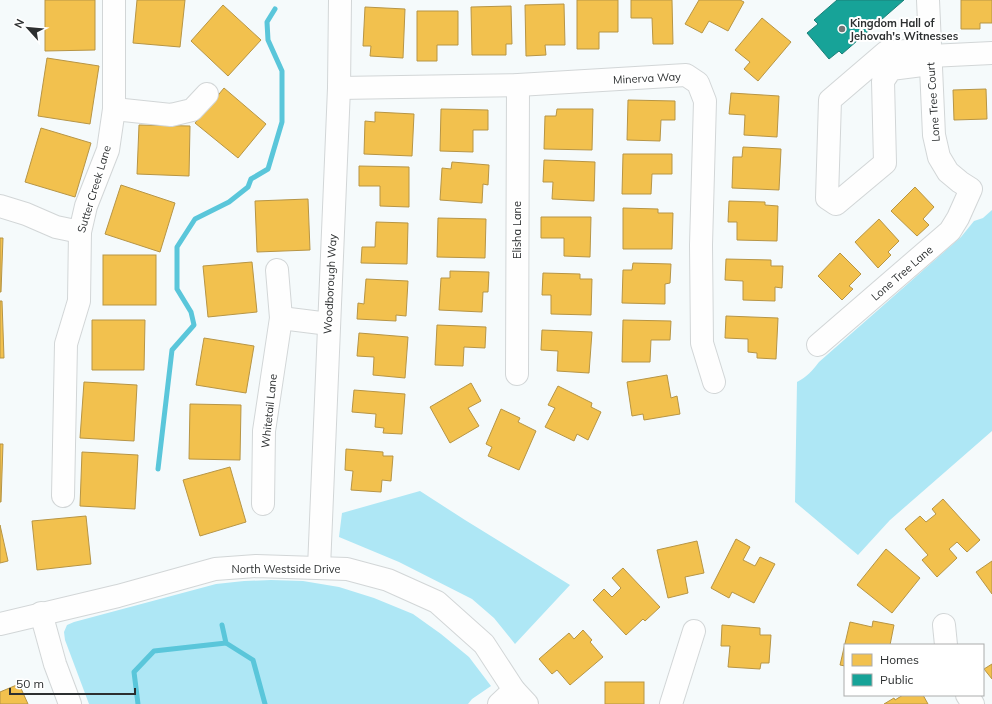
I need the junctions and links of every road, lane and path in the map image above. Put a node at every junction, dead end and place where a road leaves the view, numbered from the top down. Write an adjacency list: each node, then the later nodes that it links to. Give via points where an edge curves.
1 (114, 0): 9 (street, Sutter Creek Lane)
2 (340, 0): 7 (street, Woodborough Way)
3 (928, 0): 5 (street, Lone Tree Court)
4 (992, 53): 5 (street)
5 (923, 58): 5 (street, via 886,52 830,100 827,198 836,204 885,163 883,81 891,69); 10 (street, Lone Tree Court, via 939,157 948,172)
6 (518, 86): 7 (street, Minerva Way); 17 (street, Elisha Lane); 18 (street, Minerva Way, via 686,75 698,83 705,101 701,245 702,343)
7 (339, 88): 15 (street, Woodborough Way)
8 (207, 94): 9 (street, via 192,110 171,115)
9 (114, 109): 12 (street, Sutter Creek Lane, via 108,150 86,206)
10 (971, 189): 16 (street, Lone Tree Lane, via 950,231)
11 (0, 206): 12 (street, via 26,214 56,228)
12 (80, 232): 19 (street, Sutter Creek Lane, via 78,301 66,344)
13 (277, 270): 14 (street, Whitetail Lane)
14 (281, 318): 15 (street); 20 (street, Whitetail Lane, via 264,431)
15 (329, 324): 21 (street, Woodborough Way)
16 (818, 345)
17 (517, 374)
18 (714, 382)
19 (63, 496)
20 (263, 504)
21 (319, 568): 22 (street, North Westside Drive, via 256,566 215,569 118,596); 25 (street, North Westside Drive, via 347,569 388,580 437,602 484,644)
22 (41, 613): 23 (street, North Westside Drive); 26 (street, via 55,664)
23 (0, 624)
24 (694, 631): 27 (street)
25 (513, 699)
26 (70, 704)
27 (671, 704)

